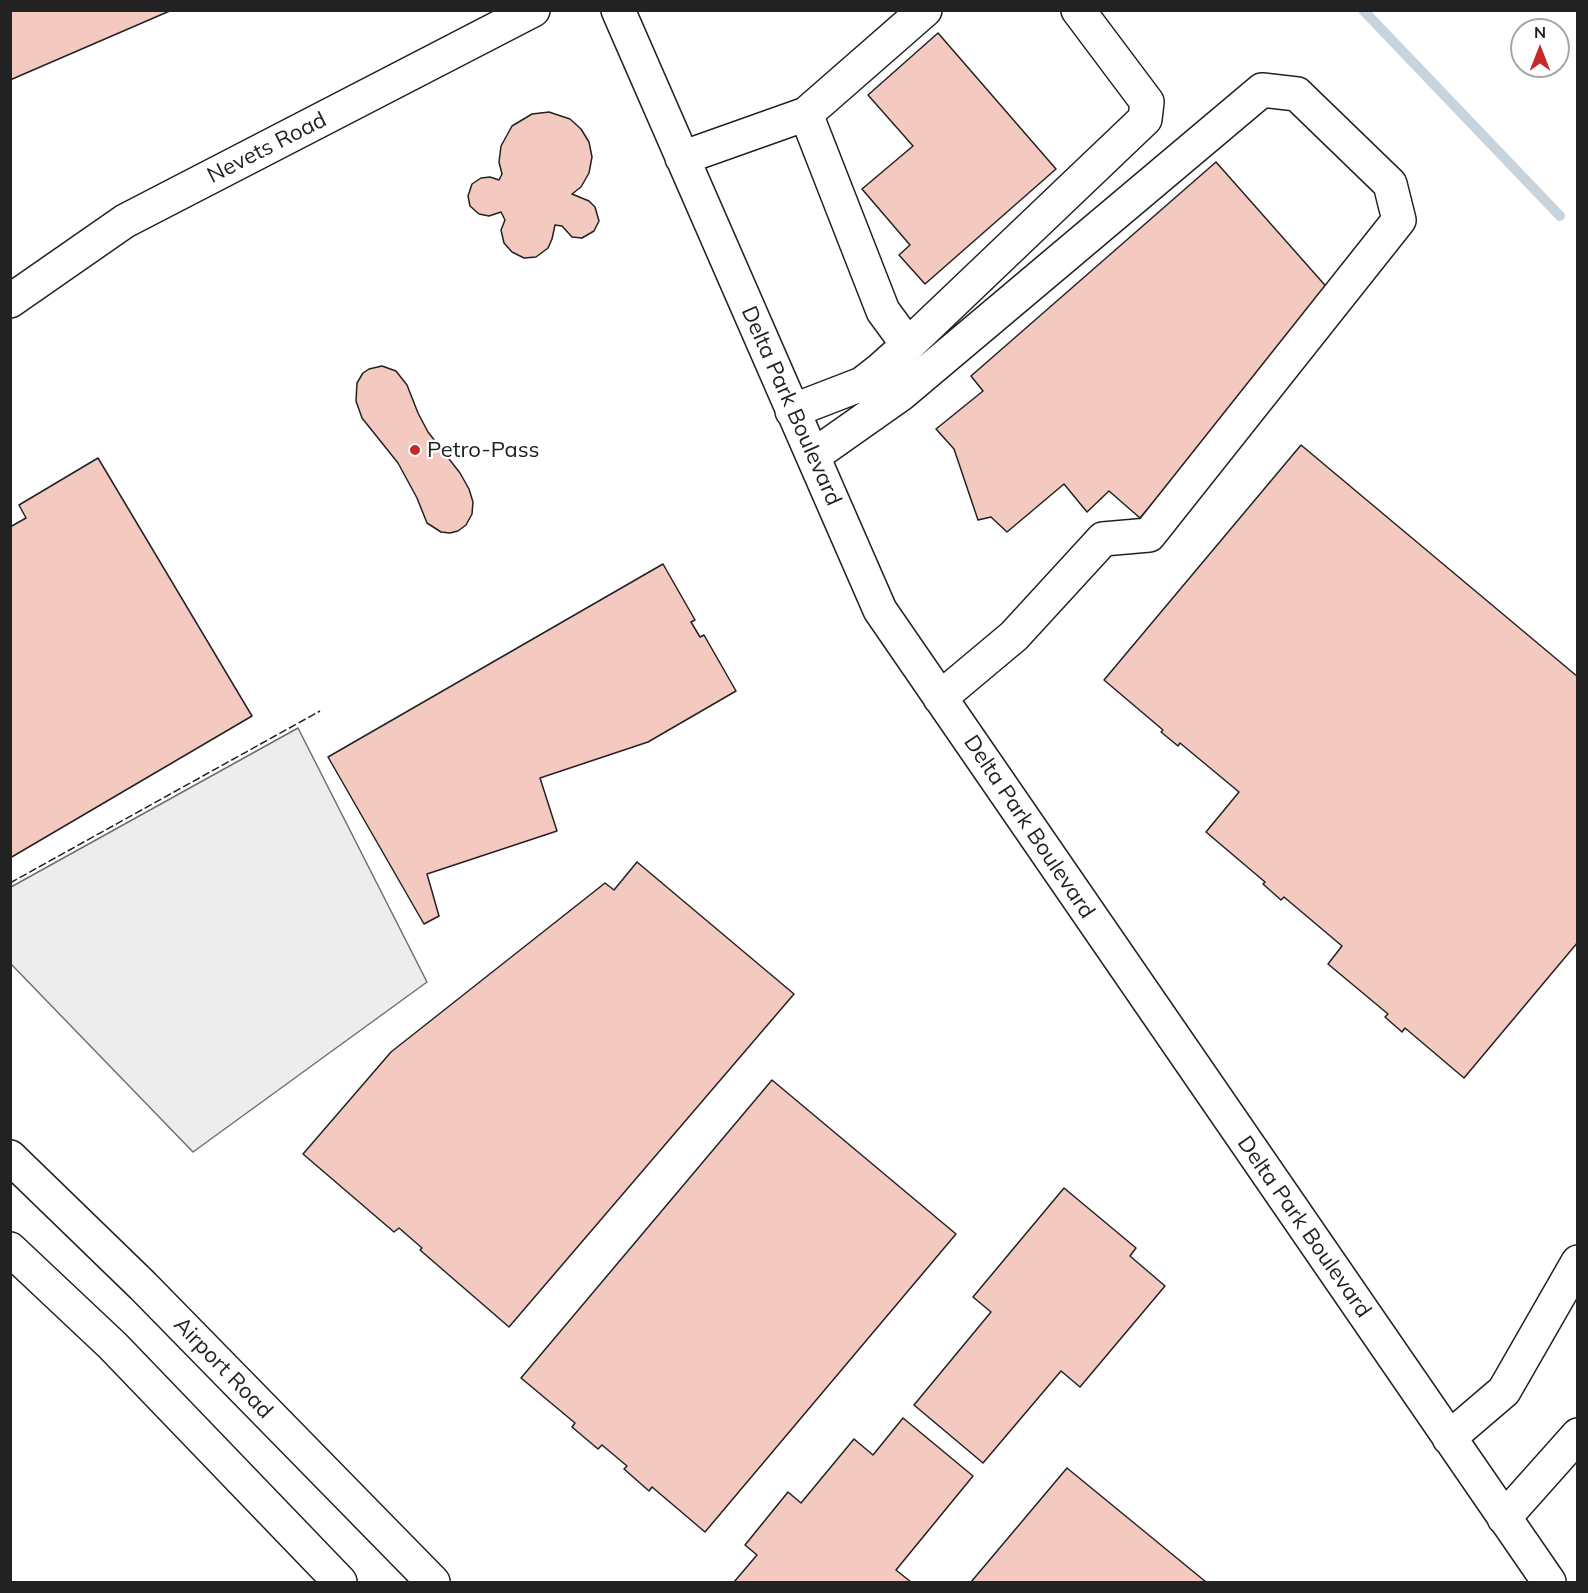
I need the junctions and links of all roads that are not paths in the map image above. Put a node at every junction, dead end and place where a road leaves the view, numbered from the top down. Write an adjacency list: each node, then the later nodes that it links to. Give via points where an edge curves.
1 (533, 10): 7 (street, Nevets Road, via 125,221)
2 (618, 10): 6 (street, Delta Park Boulevard)
3 (925, 10): 5 (street)
4 (1077, 10): 8 (street, via 1147,102 1145,119)
5 (806, 114): 6 (street); 8 (street, via 883,311)
6 (682, 158): 9 (street, Delta Park Boulevard)
7 (10, 301)
8 (908, 345): 9 (street, via 862,384)
9 (792, 411): 10 (street, Delta Park Boulevard)
10 (813, 456): 11 (street, Delta Park Boulevard, via 880,610); 11 (street, via 901,394 1262,90 1297,94 1390,184 1398,220 1149,535 1103,539 1014,636)
11 (940, 698): 15 (street, Delta Park Boulevard)
12 (10, 1157): 19 (street, Airport Road, via 143,1286)
13 (10, 1249): 18 (street, via 113,1347)
14 (1578, 1262): 15 (street, via 1504,1391)
15 (1449, 1438): 17 (street, Delta Park Boulevard)
16 (1574, 1446): 17 (street)
17 (1504, 1518): 20 (street, Delta Park Boulevard)
18 (340, 1582)
19 (433, 1582)
20 (1549, 1582)

